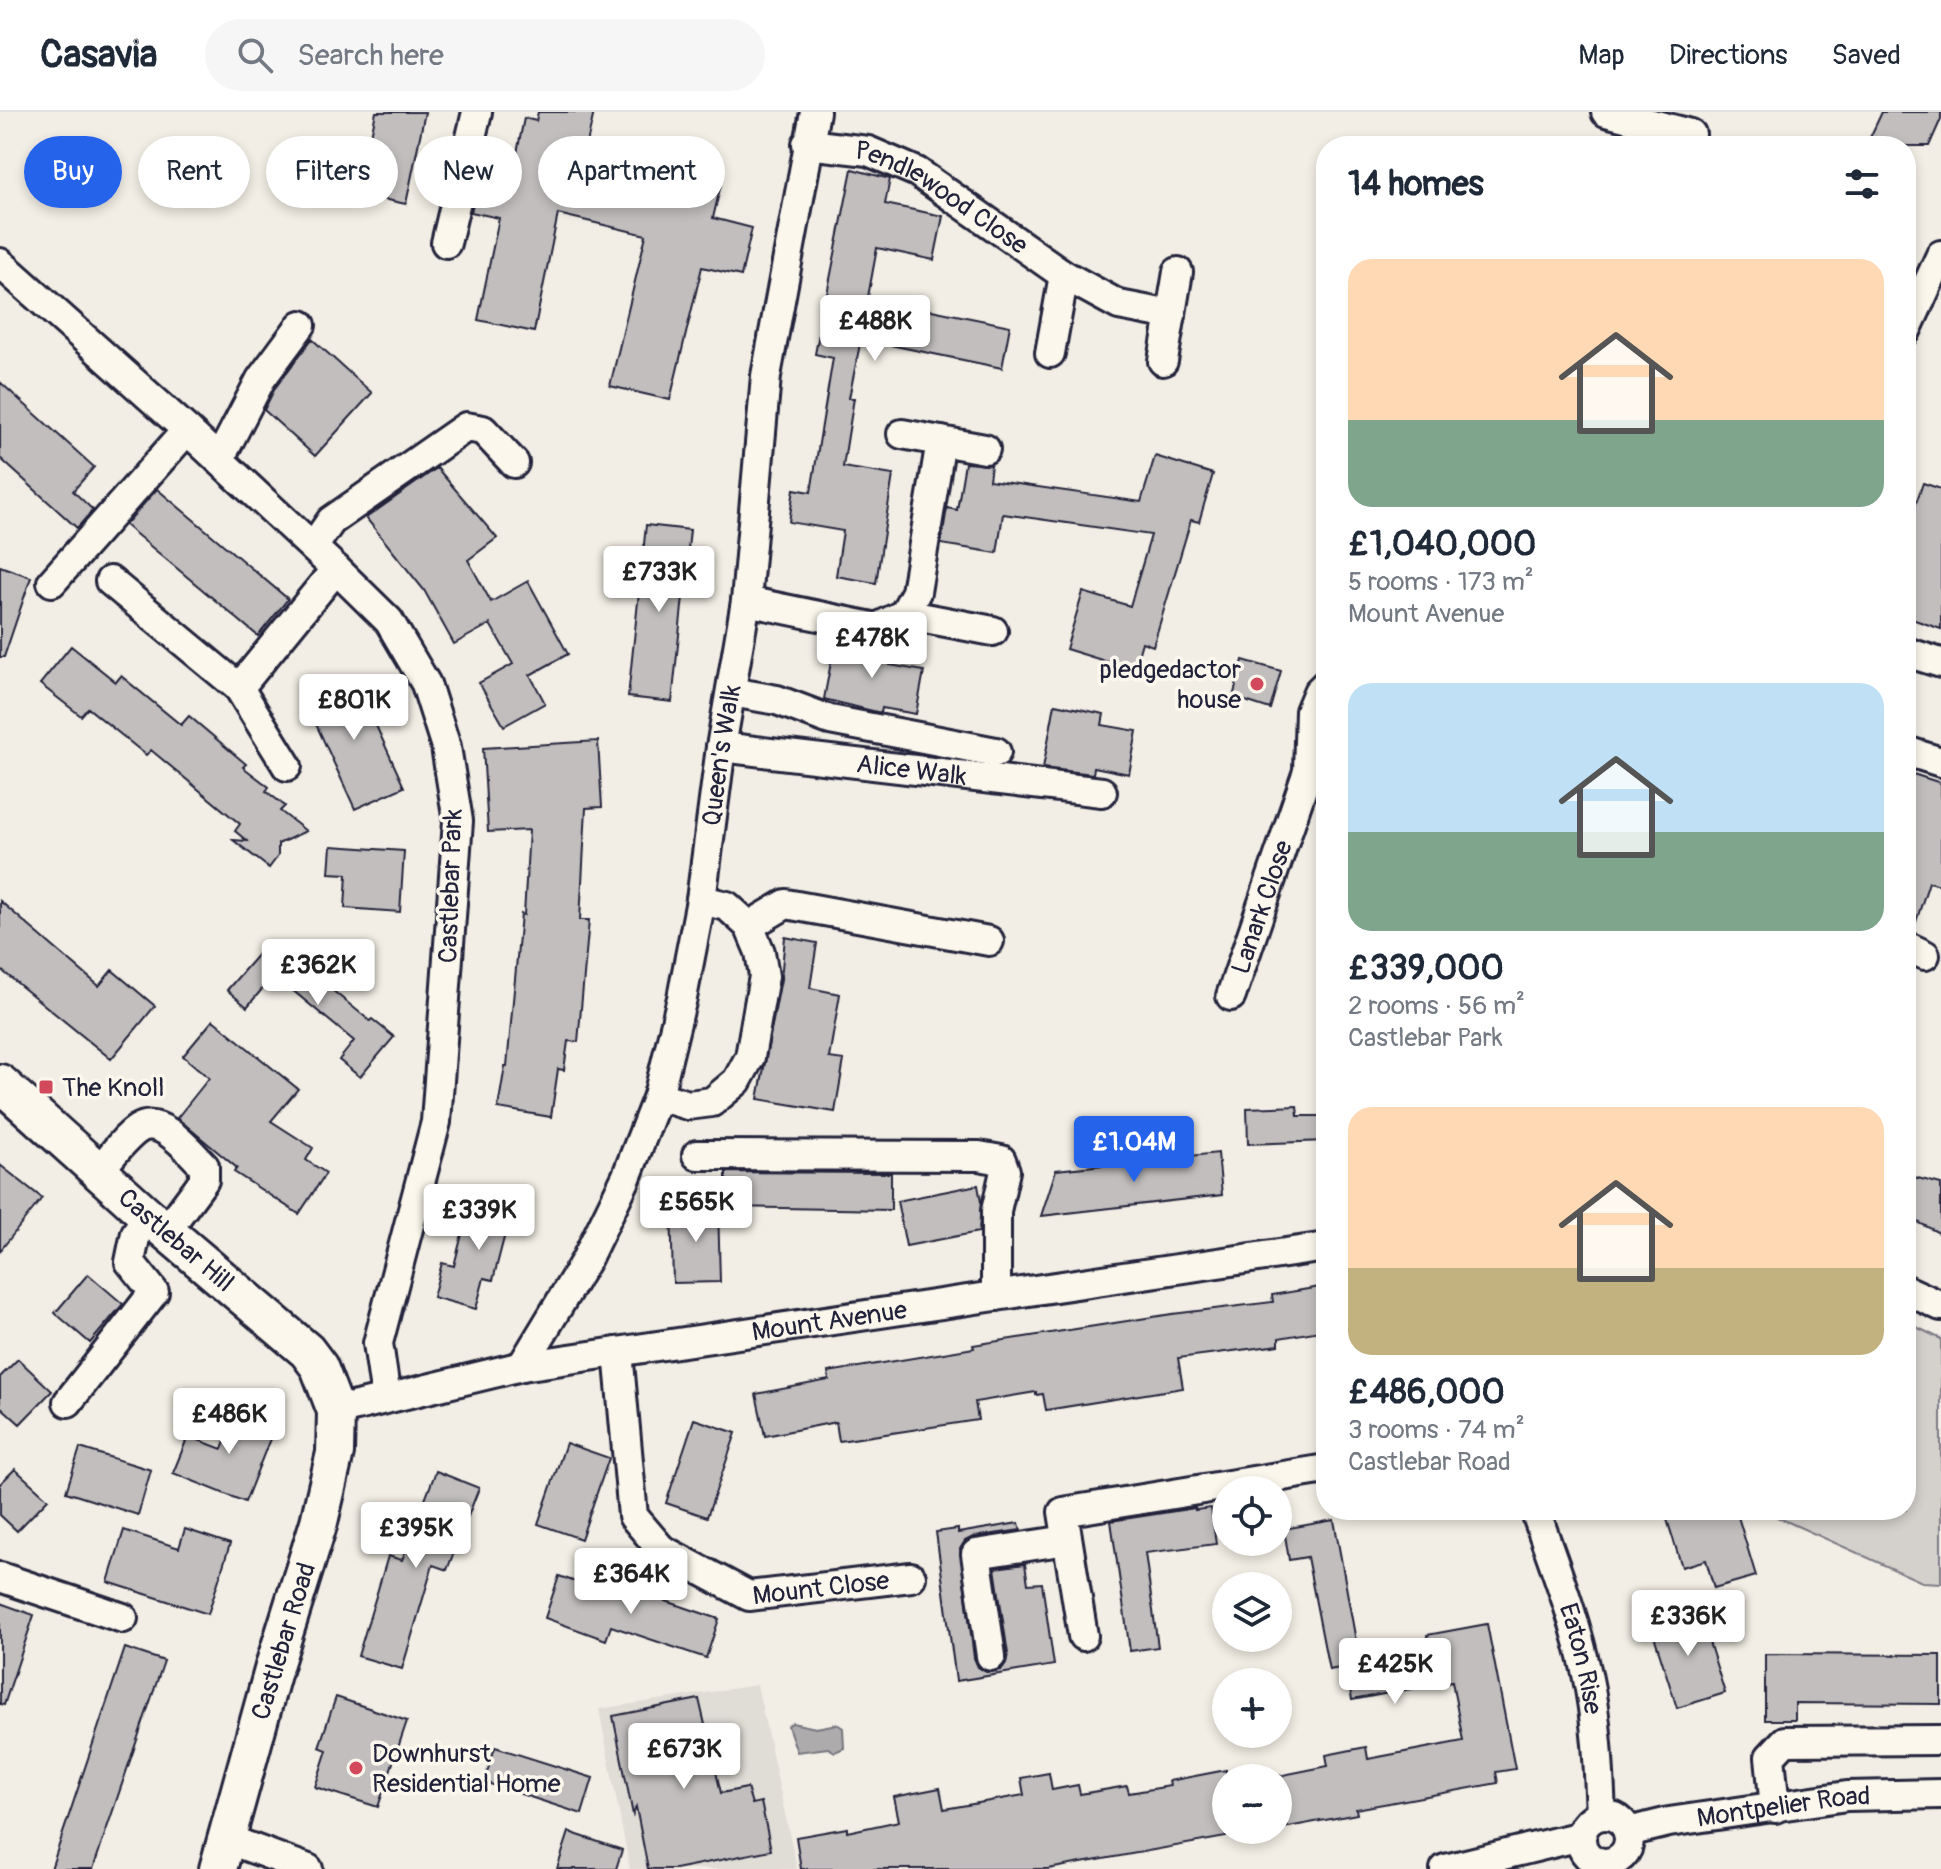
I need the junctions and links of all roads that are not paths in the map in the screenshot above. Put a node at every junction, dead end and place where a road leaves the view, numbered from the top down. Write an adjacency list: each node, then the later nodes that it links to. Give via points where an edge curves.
1 (477, 112): 6 (street)
2 (815, 112): 5 (street, Queen's Walk)
3 (1606, 112): 4 (street)
4 (1692, 131)
5 (807, 144): 10 (street, Pendlewood Close, via 868,151 917,172); 26 (street, Queen's Walk, via 766,376)
6 (446, 243)
7 (1941, 255): 11 (street)
8 (0, 263): 16 (street, Castlebar Park)
9 (1178, 272): 12 (street)
10 (1064, 275): 12 (street, Pendlewood Close, via 1119,305); 14 (street)
11 (1916, 309)
12 (1171, 315): 15 (street)
13 (301, 325): 20 (street, via 261,379)
14 (1050, 353)
15 (1163, 361)
16 (187, 430): 20 (street, Castlebar Park); 25 (street)
17 (902, 434): 18 (street)
18 (941, 441): 19 (street); 27 (street, via 916,592)
19 (985, 449)
20 (219, 460): 22 (street, Castlebar Park)
21 (514, 463): 22 (street, via 483,430 466,427 331,521)
22 (313, 547): 23 (street, Castlebar Park)
23 (336, 569): 31 (street); 57 (street, Castlebar Park, via 389,621 426,684 446,747 458,821 436,1122 378,1343)
24 (110, 581): 31 (street)
25 (52, 582)
26 (746, 601): 27 (street, via 877,628); 32 (street, Queen's Walk)
27 (904, 614): 28 (street)
28 (993, 631)
29 (1916, 655): 30 (street)
30 (1941, 663)
31 (239, 688): 39 (street)
32 (731, 692): 34 (street, Queen's Walk); 35 (street, via 777,700 830,720)
33 (1316, 697): 40 (street, Lanark Close, via 1310,711)
34 (721, 747): 41 (street, Alice Walk); 42 (street, Queen's Walk)
35 (996, 752)
36 (1916, 754): 38 (street)
37 (1316, 758): 40 (street, Lanark Close)
38 (1941, 762)
39 (287, 766)
40 (1308, 771): 45 (street, Lanark Close)
41 (1102, 792)
42 (701, 900): 43 (street, via 727,906); 47 (street, Queen's Walk)
43 (749, 926): 44 (street, via 786,904); 47 (street, via 764,976 750,1057 737,1081 712,1102 688,1105)
44 (989, 941)
45 (1231, 996)
46 (0, 1083): 49 (main road, Castlebar Hill)
47 (658, 1096): 56 (street, Queen's Walk, via 586,1260)
48 (697, 1155): 53 (street, via 1001,1160 1005,1171 996,1211)
49 (99, 1171): 50 (main road, Castlebar Hill); 50 (street, via 139,1128 165,1130 204,1166 204,1180)
50 (157, 1223): 58 (street, via 136,1233 130,1262 154,1292); 59 (main road, Castlebar Hill, via 307,1351)
51 (1316, 1248): 53 (street, Mount Avenue)
52 (1916, 1295): 54 (street)
53 (996, 1296): 55 (street, Mount Avenue)
54 (1941, 1306)
55 (618, 1352): 56 (street, Mount Avenue); 64 (street, Mount Close, via 633,1516 661,1549 749,1596)
56 (522, 1366): 57 (street, Mount Avenue)
57 (386, 1398): 59 (street, Mount Avenue)
58 (68, 1402)
59 (336, 1411): 74 (main road, Castlebar Road, via 335,1453 319,1522)
60 (1316, 1471): 62 (street, via 1063,1512)
61 (1539, 1520): 71 (street, Eaton Rise, via 1575,1622 1588,1677)
62 (1067, 1540): 66 (street); 67 (street, via 976,1554)
63 (0, 1577): 65 (street)
64 (911, 1577)
65 (123, 1618)
66 (1083, 1636)
67 (991, 1656)
68 (1941, 1740): 70 (street, via 1785,1741 1770,1757)
69 (1941, 1794): 70 (street, Montpelier Road, via 1847,1796)
70 (1775, 1808): 72 (street, Montpelier Road)
71 (1601, 1815): 72 (street, via 1621,1821); 73 (street, via 1589,1820)
72 (1628, 1832): 75 (street, via 1623,1854)
73 (1581, 1836): 75 (street, via 1587,1855); 77 (street)
74 (222, 1854): 76 (street)
75 (1609, 1866)
76 (308, 1869)
77 (1445, 1869)

